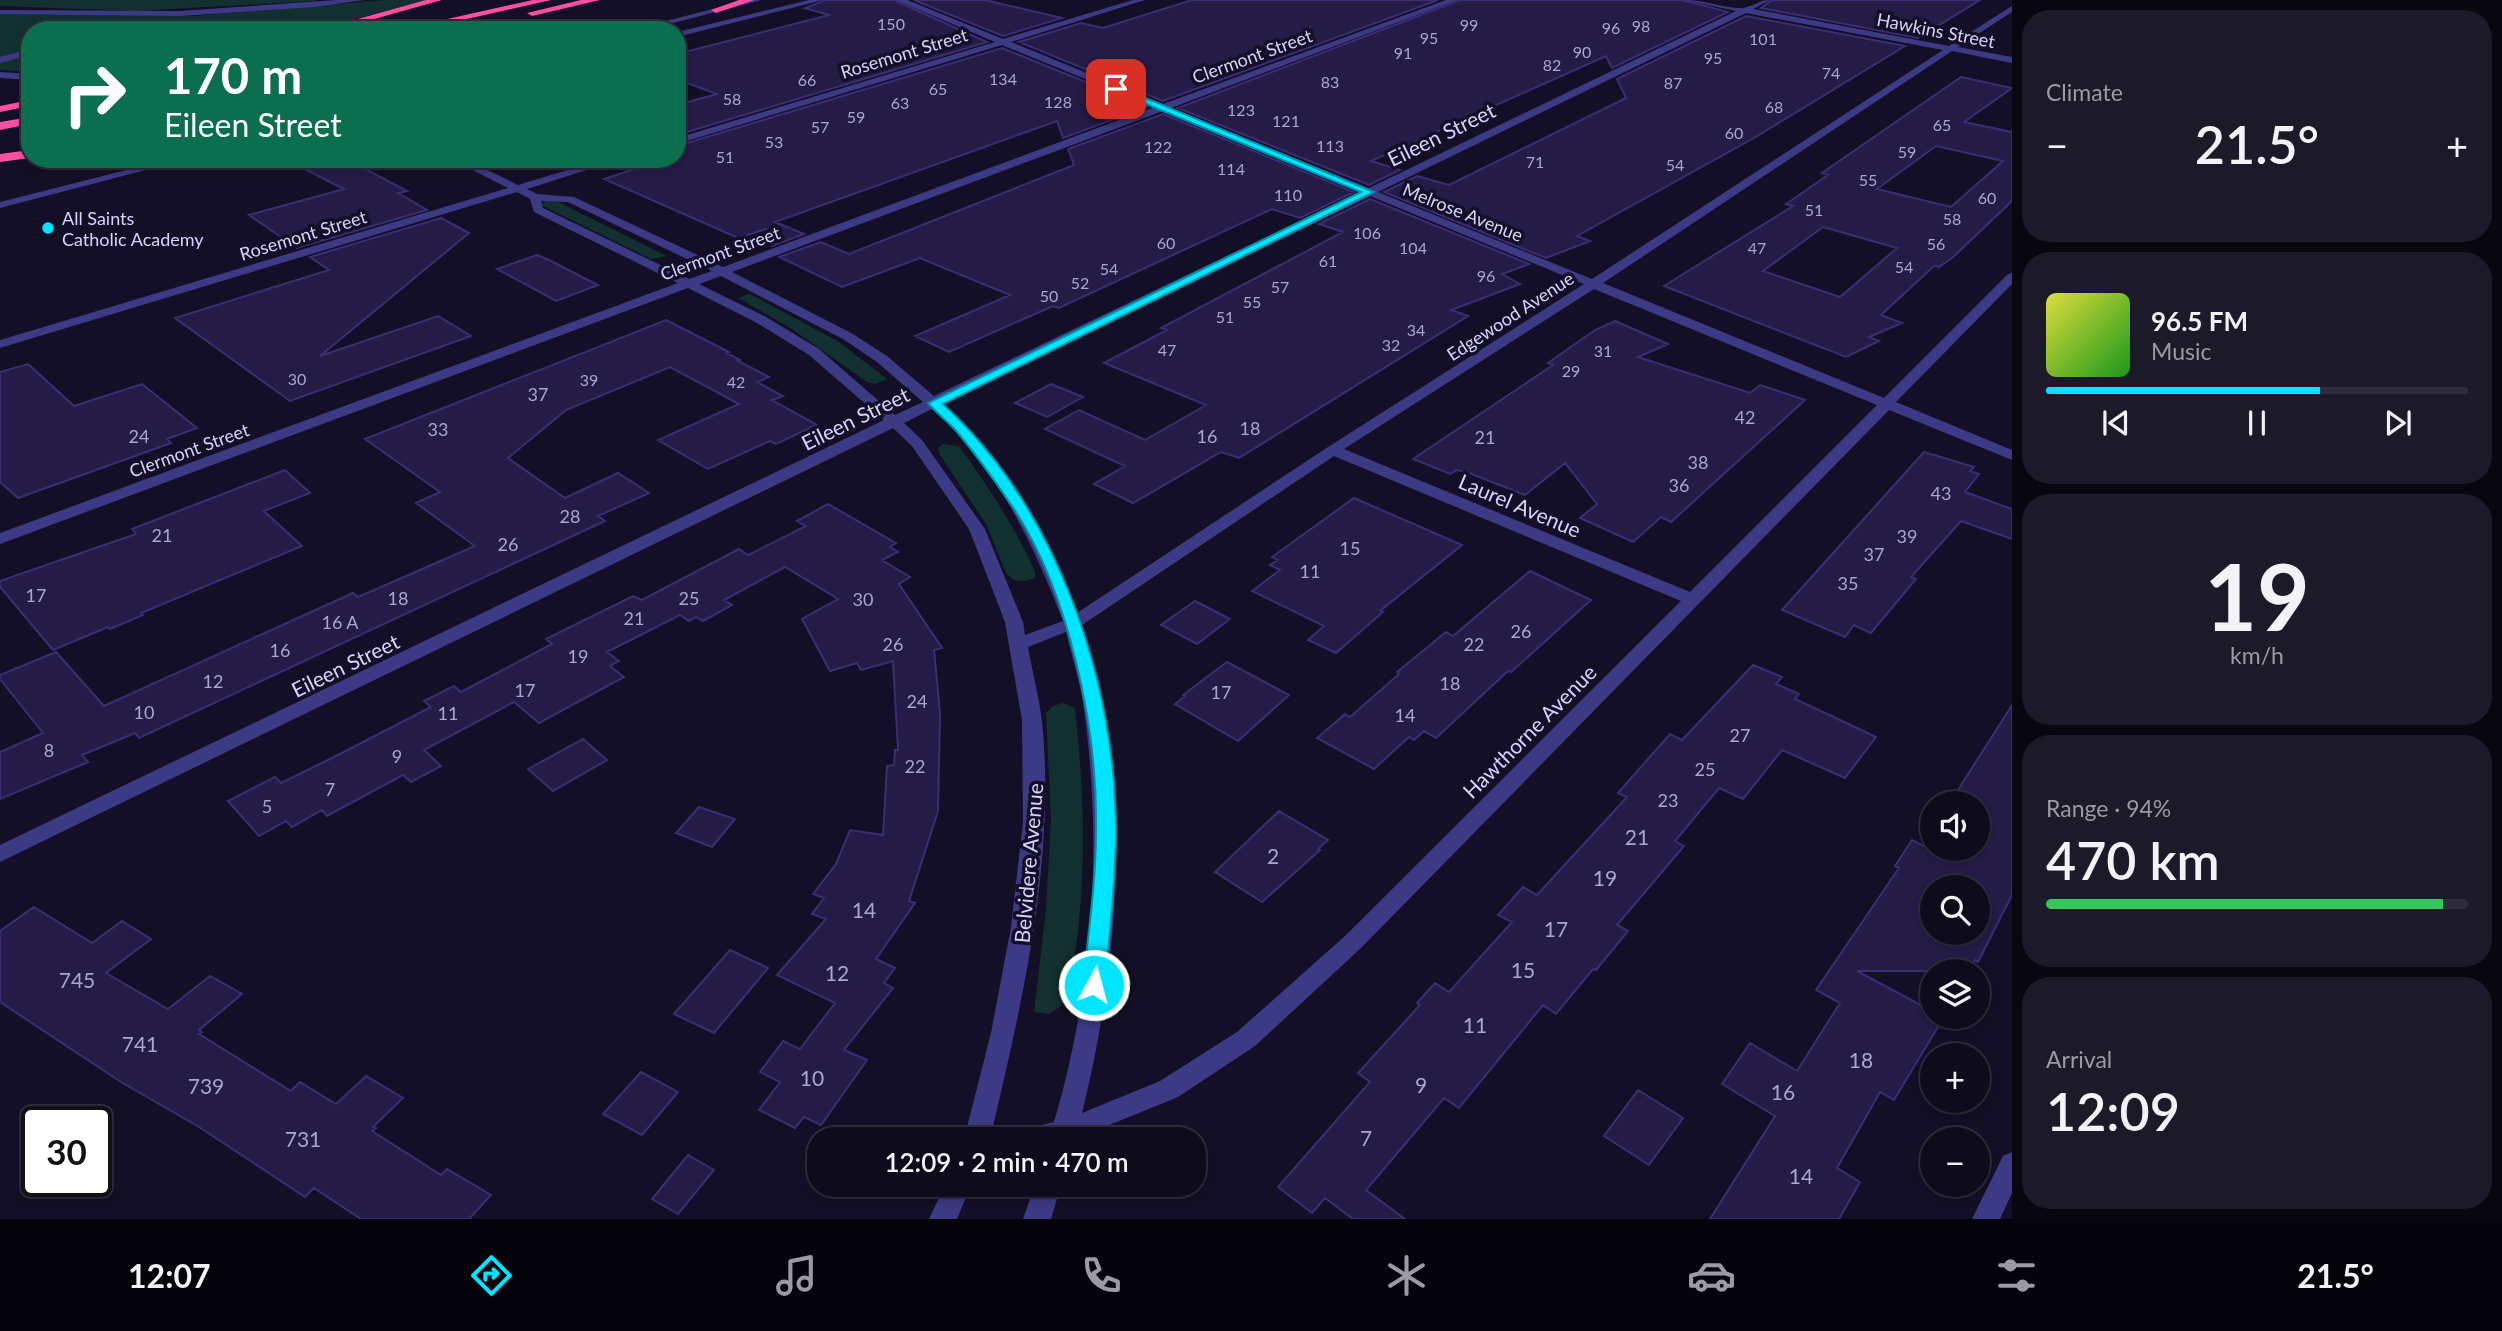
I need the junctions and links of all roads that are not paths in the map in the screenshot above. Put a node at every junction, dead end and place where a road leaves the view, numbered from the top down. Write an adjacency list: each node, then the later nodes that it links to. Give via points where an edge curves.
1 (360, 0): 17 (street, via 207,13)
2 (437, 0): 19 (highway)
3 (547, 0): 20 (highway)
4 (595, 0): 21 (highway)
5 (749, 0): 14 (highway)
6 (758, 0): 14 (street)
7 (819, 0): 23 (street)
8 (900, 0): 24 (street, Melrose Avenue)
9 (1141, 0): 24 (street, Rosemont Street)
10 (1453, 0): 34 (street, Clermont Street)
11 (1689, 0): 15 (street, Hawkins Street)
12 (1766, 0): 15 (street, Eileen Street)
13 (2012, 8): 25 (street, Edgewood Avenue)
14 (716, 10): 22 (street)
15 (1744, 10): 25 (street, Hawkins Street); 45 (street, Eileen Street)
16 (0, 12): 17 (street)
17 (51, 15): 18 (street)
18 (64, 21)
19 (357, 21)
20 (446, 21)
21 (496, 21)
22 (671, 21)
23 (686, 33)
24 (1003, 41): 34 (street, Melrose Avenue); 38 (street, Rosemont Street)
25 (1952, 48): 29 (street, Hawkins Street); 51 (street, Edgewood Avenue)
26 (21, 54): 28 (street)
27 (21, 57): 31 (street, via 10,68)
28 (0, 60)
29 (2012, 60)
30 (0, 75): 31 (street)
31 (18, 76): 32 (street)
32 (21, 76)
33 (21, 107): 35 (highway)
34 (1162, 108): 45 (street, Melrose Avenue); 48 (street, Clermont Street)
35 (0, 111)
36 (21, 122): 37 (highway)
37 (0, 126)
38 (686, 138)
39 (21, 155): 40 (highway)
40 (0, 158)
41 (147, 168): 47 (street)
42 (475, 168): 44 (street, Belvidere Avenue)
43 (587, 168): 44 (street, Rosemont Street)
44 (518, 189): 46 (street, Belvidere Avenue); 52 (street, Rosemont Street)
45 (1369, 192): 51 (street, Melrose Avenue); 53 (street, Eileen Street)
46 (535, 197): 48 (street, Belvidere Avenue, via 570,199); 50 (street, Belvidere Avenue, via 538,209)
47 (0, 205)
48 (722, 271): 50 (street, Clermont Street); 53 (street, Belvidere Avenue, via 844,333)
49 (2012, 277): 54 (street, Hawthorne Avenue)
50 (688, 284): 55 (street, Belvidere Avenue, via 772,325 828,362); 58 (street, Clermont Street)
51 (1593, 284): 54 (street, Melrose Avenue); 56 (street, Edgewood Avenue)
52 (0, 344)
53 (934, 403): 55 (street, Eileen Street); 60 (street, Belvidere Avenue, via 962,428 1020,506 1043,547)
54 (1886, 403): 57 (street, Melrose Avenue); 59 (street, Hawthorne Avenue)
55 (897, 422): 61 (street, Belvidere Avenue, via 934,463 985,544); 62 (street, Eileen Street)
56 (1333, 450): 59 (street, Laurel Avenue); 60 (street, Edgewood Avenue)
57 (2012, 455)
58 (0, 539)
59 (1692, 599): 65 (street, Hawthorne Avenue, via 1353,942 1246,1039 1169,1089)
60 (1074, 623): 61 (street, Edgewood Avenue); 64 (street, Belvidere Avenue, via 1094,709 1106,830 1091,1008)
61 (1021, 643): 63 (street, Belvidere Avenue, via 1034,742 1035,832 1022,947)
62 (0, 854)
63 (980, 1127)
64 (1065, 1127)
65 (1083, 1127)
66 (2012, 1164): 71 (street)
67 (953, 1197): 69 (street)
68 (1044, 1197): 70 (street)
69 (943, 1219)
70 (1037, 1219)
71 (1986, 1219)

